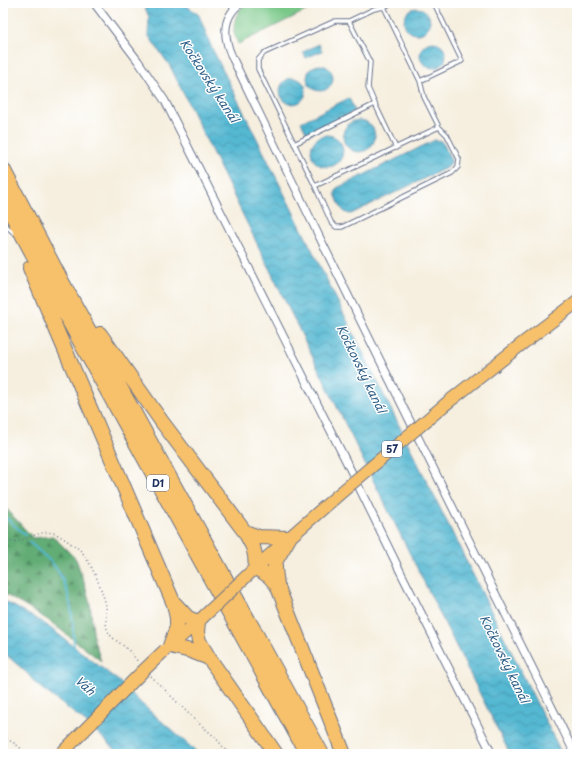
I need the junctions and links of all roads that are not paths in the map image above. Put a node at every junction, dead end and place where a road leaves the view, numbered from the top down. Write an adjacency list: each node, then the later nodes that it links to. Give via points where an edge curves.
1 (94, 3): 32 (street, via 165,101)
2 (241, 3): 5 (street)
3 (392, 3): 6 (lane)
4 (434, 3): 8 (lane, via 462,61)
5 (233, 6): 33 (street, via 226,28 230,53)
6 (384, 7): 7 (lane); 8 (lane)
7 (349, 21): 9 (lane, via 370,62 368,88); 11 (lane, via 335,21 264,53 258,60 258,69)
8 (420, 81): 10 (lane, via 424,97)
9 (375, 104): 11 (lane); 12 (lane)
10 (439, 127): 12 (lane); 14 (lane, via 448,135 459,159 458,167 452,173 342,227 336,227 331,222)
11 (294, 144): 14 (lane)
12 (396, 148): 14 (lane)
13 (3, 169): 17 (highway, D1)
14 (315, 186)
15 (3, 198): 16 (highway, D1)
16 (6, 217): 23 (highway, via 35,277); 29 (highway, D1, via 49,285)
17 (60, 278): 19 (highway, via 162,422); 30 (highway, D1)
18 (577, 302): 20 (main road, 57, bridge, via 447,403)
19 (245, 532): 20 (highway, via 265,538); 21 (highway, via 255,555)
20 (289, 538): 21 (main road, 57); 22 (highway, via 275,562)
21 (253, 570): 22 (highway, via 269,576); 24 (main road, 57, bridge)
22 (277, 585): 31 (highway)
23 (174, 604): 24 (highway, via 188,618); 25 (highway, via 177,627)
24 (200, 620): 25 (main road, 57); 26 (highway, via 196,632)
25 (168, 648): 26 (highway, via 191,651); 27 (main road, 57, bridge)
26 (209, 658): 28 (highway)
27 (61, 754)
28 (276, 754)
29 (307, 754)
30 (322, 754)
31 (344, 754)
32 (492, 754)
33 (575, 754)

